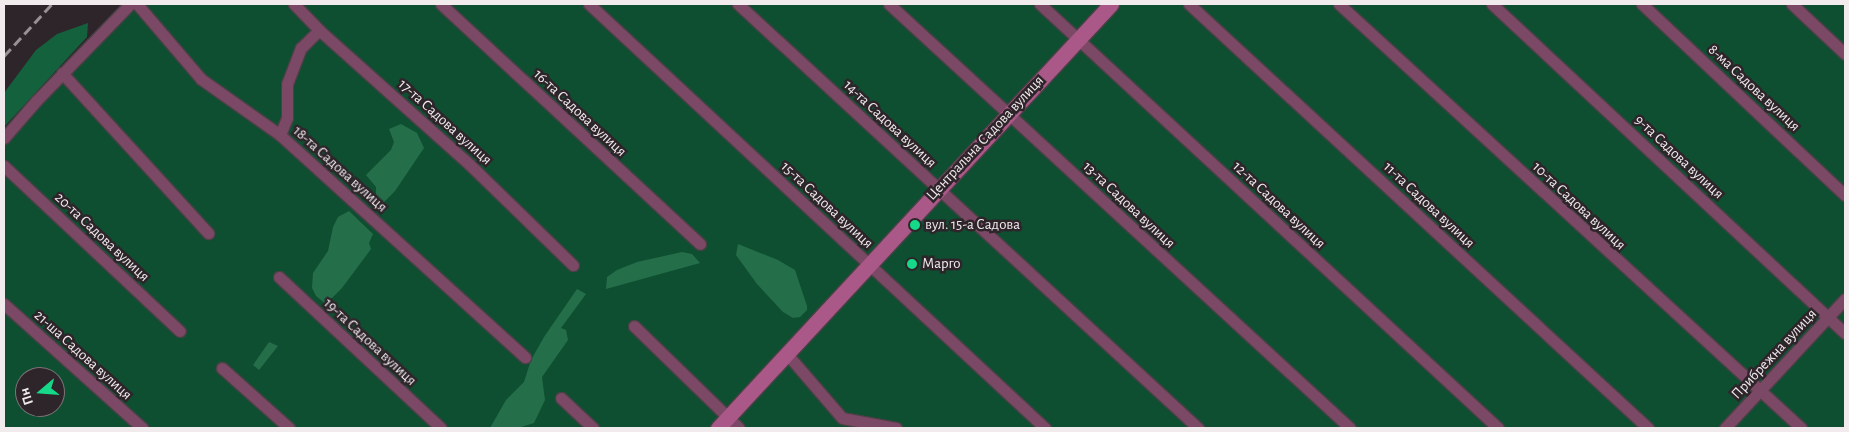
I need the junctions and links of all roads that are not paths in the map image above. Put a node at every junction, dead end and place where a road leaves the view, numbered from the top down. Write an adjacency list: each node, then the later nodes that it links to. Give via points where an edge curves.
1 (130, 4): 18 (street)
2 (137, 4): 20 (street, 18-та Садова вулиця, via 201,79)
3 (294, 4): 15 (street, 17-та Садова вулиця)
4 (441, 4): 26 (street, 16-та Садова вулиця)
5 (589, 4): 27 (street, 15-та Садова вулиця)
6 (738, 4): 23 (street, 14-та Садова вулиця)
7 (889, 4): 19 (street, 13-та Садова вулиця)
8 (1040, 4): 16 (street, 12-та Садова вулиця)
9 (1110, 4): 16 (main road, Центральна Садова вулиця)
10 (1189, 4): 51 (street, 11-та Садова вулиця)
11 (1339, 4): 39 (street, 10-та Садова вулиця)
12 (1492, 4): 32 (street, 9-та Садова вулиця)
13 (1642, 4): 24 (street, 8-ма Садова вулиця)
14 (1792, 4): 17 (street)
15 (319, 30): 20 (street, via 301,48 287,84 287,118); 28 (street, 17-та Садова вулиця, via 469,164)
16 (1077, 38): 19 (main road, Центральна Садова вулиця); 50 (street, 12-та Садова вулиця)
17 (1845, 54)
18 (62, 73): 21 (street); 25 (street)
19 (1007, 114): 23 (main road, Центральна Садова вулиця); 49 (street, 13-та Садова вулиця)
20 (280, 135): 37 (street, 18-та Садова вулиця)
21 (4, 138)
22 (4, 166): 34 (street, 20-та Садова вулиця)
23 (938, 190): 27 (main road, Центральна Садова вулиця); 48 (street, 14-та Садова вулиця)
24 (1845, 195)
25 (208, 234)
26 (700, 244)
27 (869, 264): 36 (main road, Центральна Садова вулиця); 47 (street, 15-та Садова вулиця)
28 (573, 266)
29 (279, 277): 44 (street, 19-та Садова вулиця)
30 (1845, 299): 32 (street, Прибрежна вулиця)
31 (4, 304): 42 (street, 21-ша Садова вулиця)
32 (1829, 318): 35 (street, 9-та Садова вулиця); 39 (street, Прибрежна вулиця)
33 (634, 326): 41 (street)
34 (180, 331)
35 (1845, 333)
36 (787, 354): 41 (main road, Центральна Садова вулиця); 46 (street, via 842,418)
37 (526, 357)
38 (222, 368): 43 (street)
39 (1759, 392): 52 (street, Прибрежна вулиця); 53 (street, 10-та Садова вулиця)
40 (561, 398): 45 (street)
41 (728, 425)
42 (142, 428)
43 (289, 428)
44 (442, 428)
45 (593, 428)
46 (896, 428)
47 (1046, 428)
48 (1198, 428)
49 (1350, 428)
50 (1498, 428)
51 (1648, 428)
52 (1725, 428)
53 (1800, 428)

